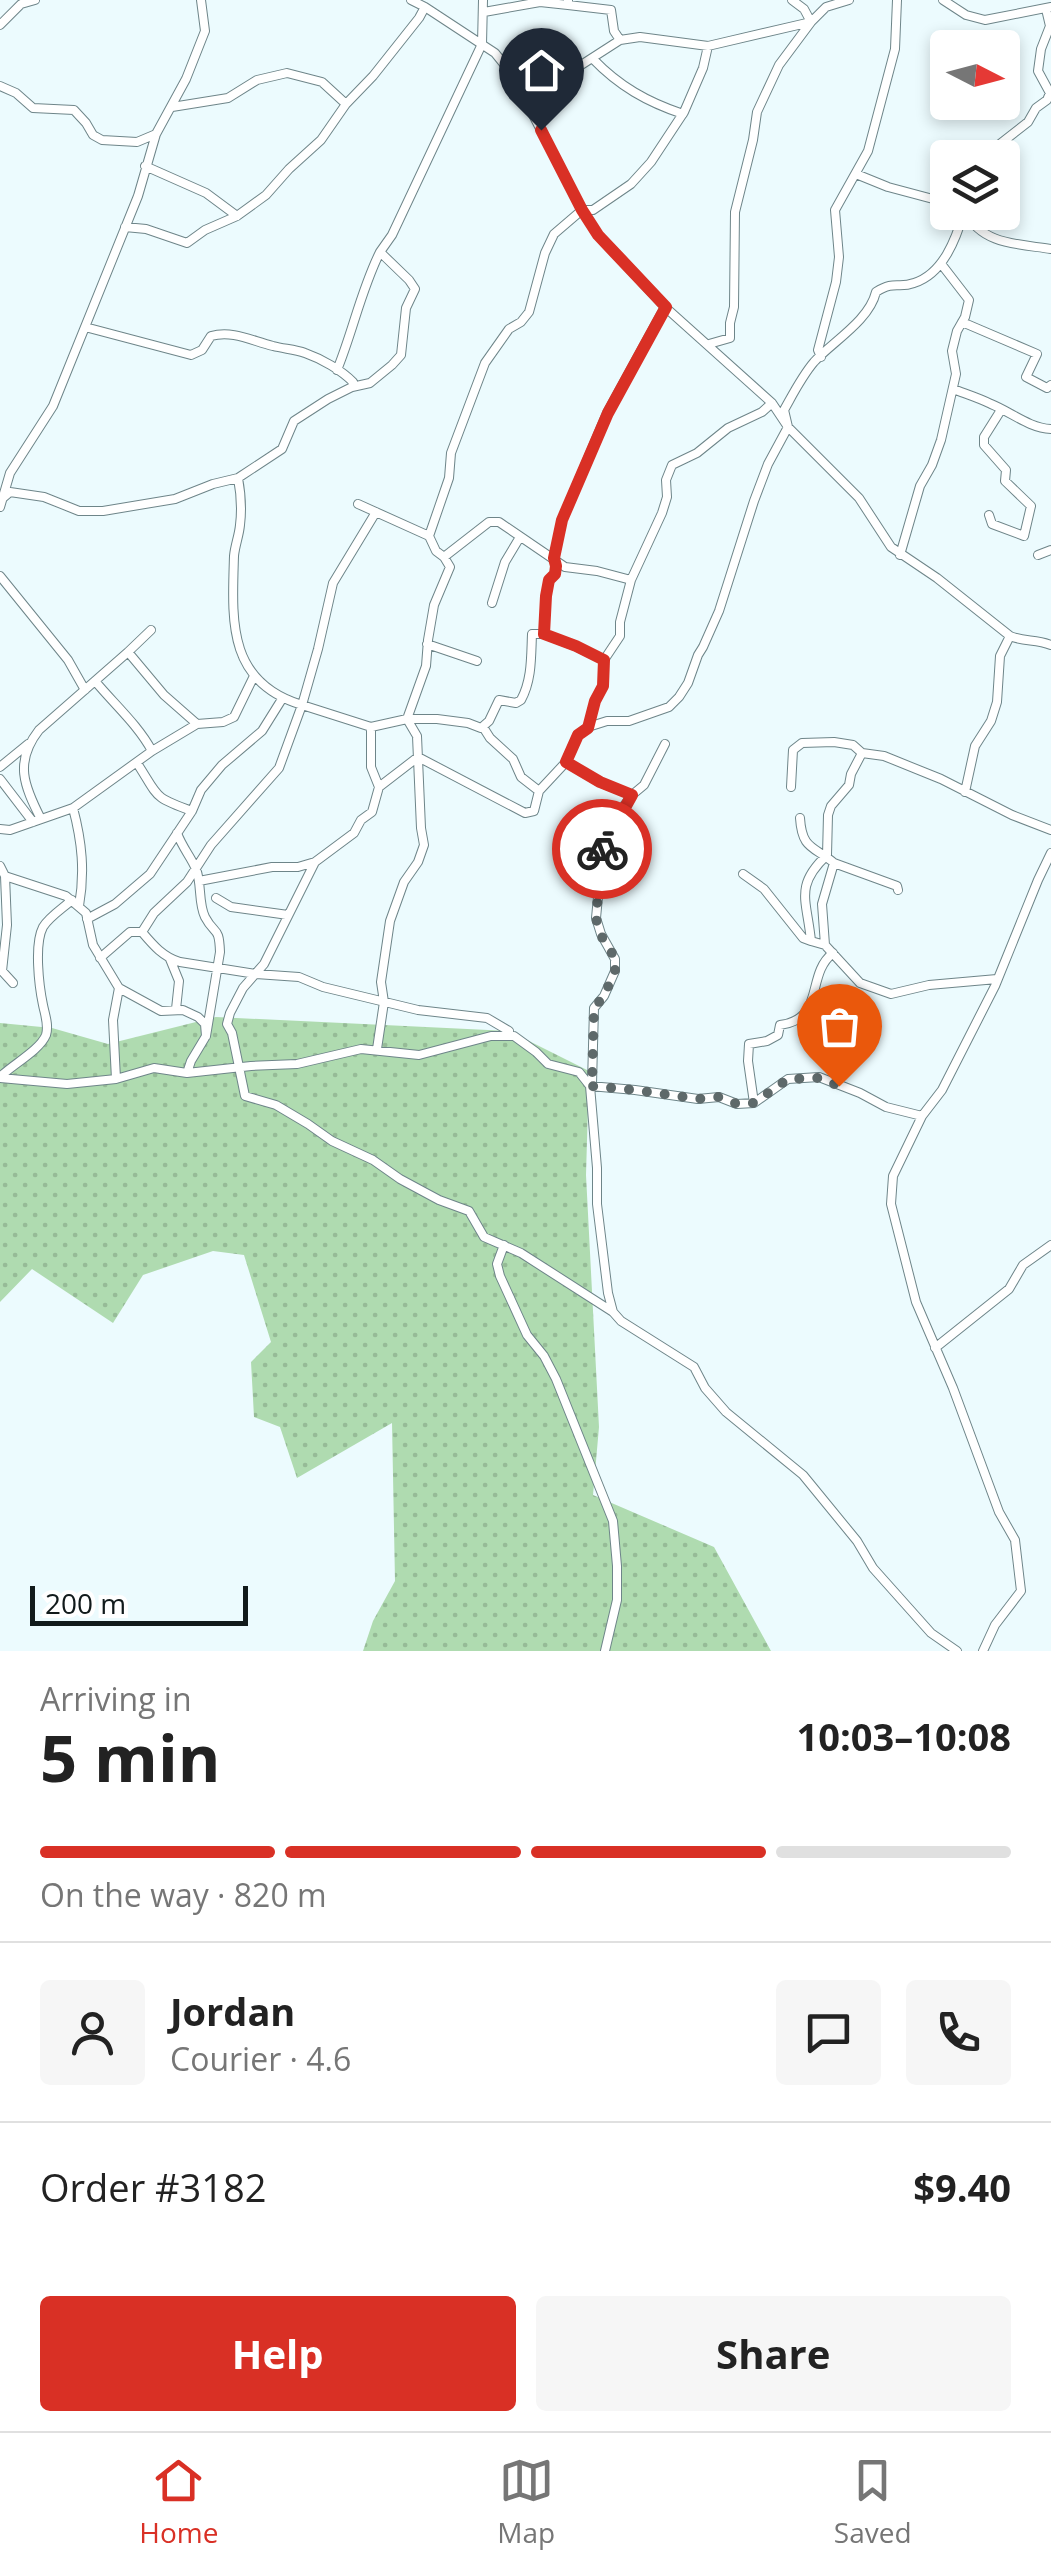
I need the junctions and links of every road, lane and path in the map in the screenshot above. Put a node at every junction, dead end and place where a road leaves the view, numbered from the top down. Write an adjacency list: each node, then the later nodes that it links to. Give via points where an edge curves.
1 (35, 0): 15 (street)
2 (202, 0): 23 (street, via 205,32)
3 (411, 0): 11 (street)
4 (483, 0): 13 (street)
5 (792, 0): 14 (street)
6 (849, 0): 10 (street)
7 (897, 0): 28 (street, via 895,49)
8 (944, 0): 12 (street, via 985,20)
9 (568, 2): 13 (street); 16 (street, via 611,10)
10 (825, 4): 14 (street)
11 (425, 6): 17 (street); 22 (street)
12 (1048, 8): 26 (street, via 1038,71 1050,93)
13 (484, 12): 17 (street)
14 (810, 22): 18 (street); 41 (street, via 757,112 734,212 730,338)
15 (0, 24)
16 (620, 40): 18 (street); 19 (street)
17 (482, 44): 21 (street, via 512,74); 36 (street)
18 (708, 46): 24 (street)
19 (593, 58): 21 (street); 24 (street, via 612,79)
20 (0, 86): 25 (street, via 33,108 74,110 102,140 137,142)
21 (522, 95): 30 (street)
22 (346, 104): 23 (street, via 322,82 287,74 257,80 228,98); 31 (street, via 321,140)
23 (172, 107): 25 (street)
24 (683, 114): 30 (street, via 631,184 593,210)
25 (156, 134): 27 (street)
26 (1005, 140)
27 (145, 166): 31 (street, via 206,193); 32 (street)
28 (856, 174): 29 (street); 42 (street, via 835,210 839,257 818,350)
29 (930, 198)
30 (582, 210): 38 (street); 56 (street, via 554,234 529,312 485,363)
31 (238, 216): 32 (street, via 187,243)
32 (125, 228): 40 (street)
33 (957, 230): 37 (street)
34 (981, 230): 35 (street, via 991,239)
35 (1051, 249)
36 (380, 252): 43 (street); 45 (street, via 415,290 401,354 386,372)
37 (942, 265): 39 (street, via 969,300); 42 (street, via 912,284 888,284 876,292)
38 (666, 307): 41 (street); 62 (street, via 577,481)
39 (962, 322): 44 (street, via 1037,354 1026,377); 46 (street, via 952,350)
40 (84, 327): 43 (street, via 191,355 223,332 304,352); 52 (street, via 53,406 10,473)
41 (708, 344): 47 (street)
42 (822, 357): 49 (street, via 784,410)
43 (337, 370): 45 (street)
44 (1051, 385)
45 (352, 387): 51 (street, via 294,420 282,449)
46 (953, 390): 48 (street); 59 (street)
47 (772, 403): 49 (street); 64 (street, via 672,464 662,513)
48 (1001, 410): 50 (street); 55 (street, via 984,445 1006,470 1005,481 1031,506 1024,536 992,524)
49 (788, 427): 59 (street, via 858,498); 83 (street, via 754,501 720,611 679,698 630,722)
50 (1051, 429)
51 (238, 478): 52 (street, via 175,499 103,511 10,492); 74 (street, via 236,634)
52 (1, 503)
53 (358, 504): 54 (street)
54 (376, 512): 56 (street); 78 (street, via 333,583)
55 (989, 515)
56 (429, 536): 61 (street)
57 (520, 537): 61 (street, via 489,522); 62 (street); 65 (street)
58 (1051, 550): 60 (street)
59 (900, 555): 68 (street)
60 (1038, 555)
61 (444, 558): 69 (street, via 450,568 434,604)
62 (554, 558): 64 (street, via 565,567); 67 (street)
63 (0, 576): 76 (street)
64 (631, 580): 72 (street, via 620,636)
65 (492, 603)
66 (151, 630): 71 (street)
67 (544, 634): 72 (street); 81 (street, via 532,634 521,700 499,700)
68 (1010, 636): 70 (street); 96 (street, via 1000,656 991,721 975,746)
69 (428, 644): 73 (street); 79 (street)
70 (1051, 646)
71 (128, 652): 75 (street); 80 (street)
72 (604, 660): 83 (street)
73 (476, 661)
74 (254, 676): 77 (street); 80 (street, via 234,717)
75 (95, 681): 76 (street); 86 (street)
76 (85, 690): 84 (street)
77 (282, 700): 78 (street); 99 (street, via 262,731 201,790)
78 (302, 706): 82 (street); 109 (street, via 279,768)
79 (408, 719): 81 (street); 82 (street); 88 (street)
80 (198, 724): 86 (street)
81 (483, 726): 95 (street)
82 (370, 727): 94 (street)
83 (588, 728): 89 (street)
84 (28, 744): 91 (street); 101 (street, via 24,781)
85 (665, 744): 97 (street)
86 (152, 752): 90 (street)
87 (862, 752): 93 (street, via 834,742 802,743 794,750); 96 (street); 106 (street, via 828,814)
88 (418, 758): 94 (street); 95 (street, via 525,813 534,811); 132 (street, via 424,844 390,921)
89 (566, 762): 95 (street); 97 (street)
90 (137, 763): 98 (street); 99 (street, via 156,795)
91 (0, 767)
92 (0, 779): 101 (street)
93 (791, 787)
94 (379, 788): 107 (street, via 372,812 354,833)
95 (539, 791)
96 (965, 792): 103 (street)
97 (632, 795): 141 (street, via 603,845 596,918 615,971 594,1008)
98 (73, 808): 101 (street); 118 (street, via 83,859)
99 (192, 812): 104 (street)
100 (800, 818): 106 (street, via 804,841)
101 (37, 820): 102 (street)
102 (0, 829)
103 (1051, 830)
104 (177, 834): 109 (street); 120 (street, via 150,874)
105 (1051, 853): 129 (street)
106 (830, 860): 115 (street); 122 (street, via 817,864 804,888); 123 (street, via 822,904)
107 (315, 862): 112 (street); 119 (street)
108 (0, 866): 111 (street)
109 (196, 869): 113 (street); 121 (street)
110 (743, 874): 122 (street)
111 (4, 876): 114 (street); 118 (street)
112 (227, 876): 113 (street); 116 (street)
113 (199, 881): 117 (street)
114 (2, 887): 130 (street, via 2,970)
115 (898, 890)
116 (216, 898): 117 (street); 119 (street, via 230,907)
117 (201, 899): 127 (street, via 220,935)
118 (75, 904): 120 (street); 139 (street, via 40,936 46,1036)
119 (288, 916): 128 (street)
120 (87, 919): 125 (street)
121 (142, 932): 125 (street, via 130,932); 126 (street)
122 (811, 941): 123 (street)
123 (825, 945): 124 (street)
124 (833, 954): 129 (street, via 860,983 892,994); 142 (street, via 823,961 806,1014 780,1025 767,1042 749,1044)
125 (100, 958): 131 (street)
126 (170, 959): 127 (street); 133 (street, via 179,981)
127 (216, 967): 128 (street); 135 (street)
128 (256, 974): 132 (street, via 299,977); 137 (street, via 228,1024)
129 (997, 979): 143 (street, via 942,1090)
130 (13, 983)
131 (120, 988): 133 (street, via 161,1012); 140 (street, via 112,1020)
132 (384, 1002): 134 (street, via 488,1018); 136 (street)
133 (176, 1009): 135 (street, via 198,1017)
134 (509, 1031)
135 (206, 1036): 138 (street)
136 (378, 1049): 137 (street); 141 (street, via 419,1056 514,1036 548,1064 579,1072)
137 (240, 1067): 138 (street); 144 (street, via 245,1096 276,1106 469,1211 484,1237)
138 (187, 1073): 140 (street, via 154,1068)
139 (0, 1078): 140 (street, via 67,1084)
140 (116, 1079)
141 (590, 1086): 142 (street); 146 (street)
142 (754, 1103): 143 (street, via 788,1079 819,1078)
143 (922, 1116): 147 (street, via 893,1176 891,1204 916,1302)
144 (504, 1245): 146 (street); 148 (street, via 500,1276 556,1379 613,1521 617,1600)
145 (1051, 1245): 147 (street)
146 (613, 1312): 149 (street, via 694,1367 726,1412 803,1475 873,1568)
147 (936, 1348): 150 (street, via 1014,1540 1021,1590)
148 (606, 1651)
149 (957, 1651)
150 (982, 1651)

